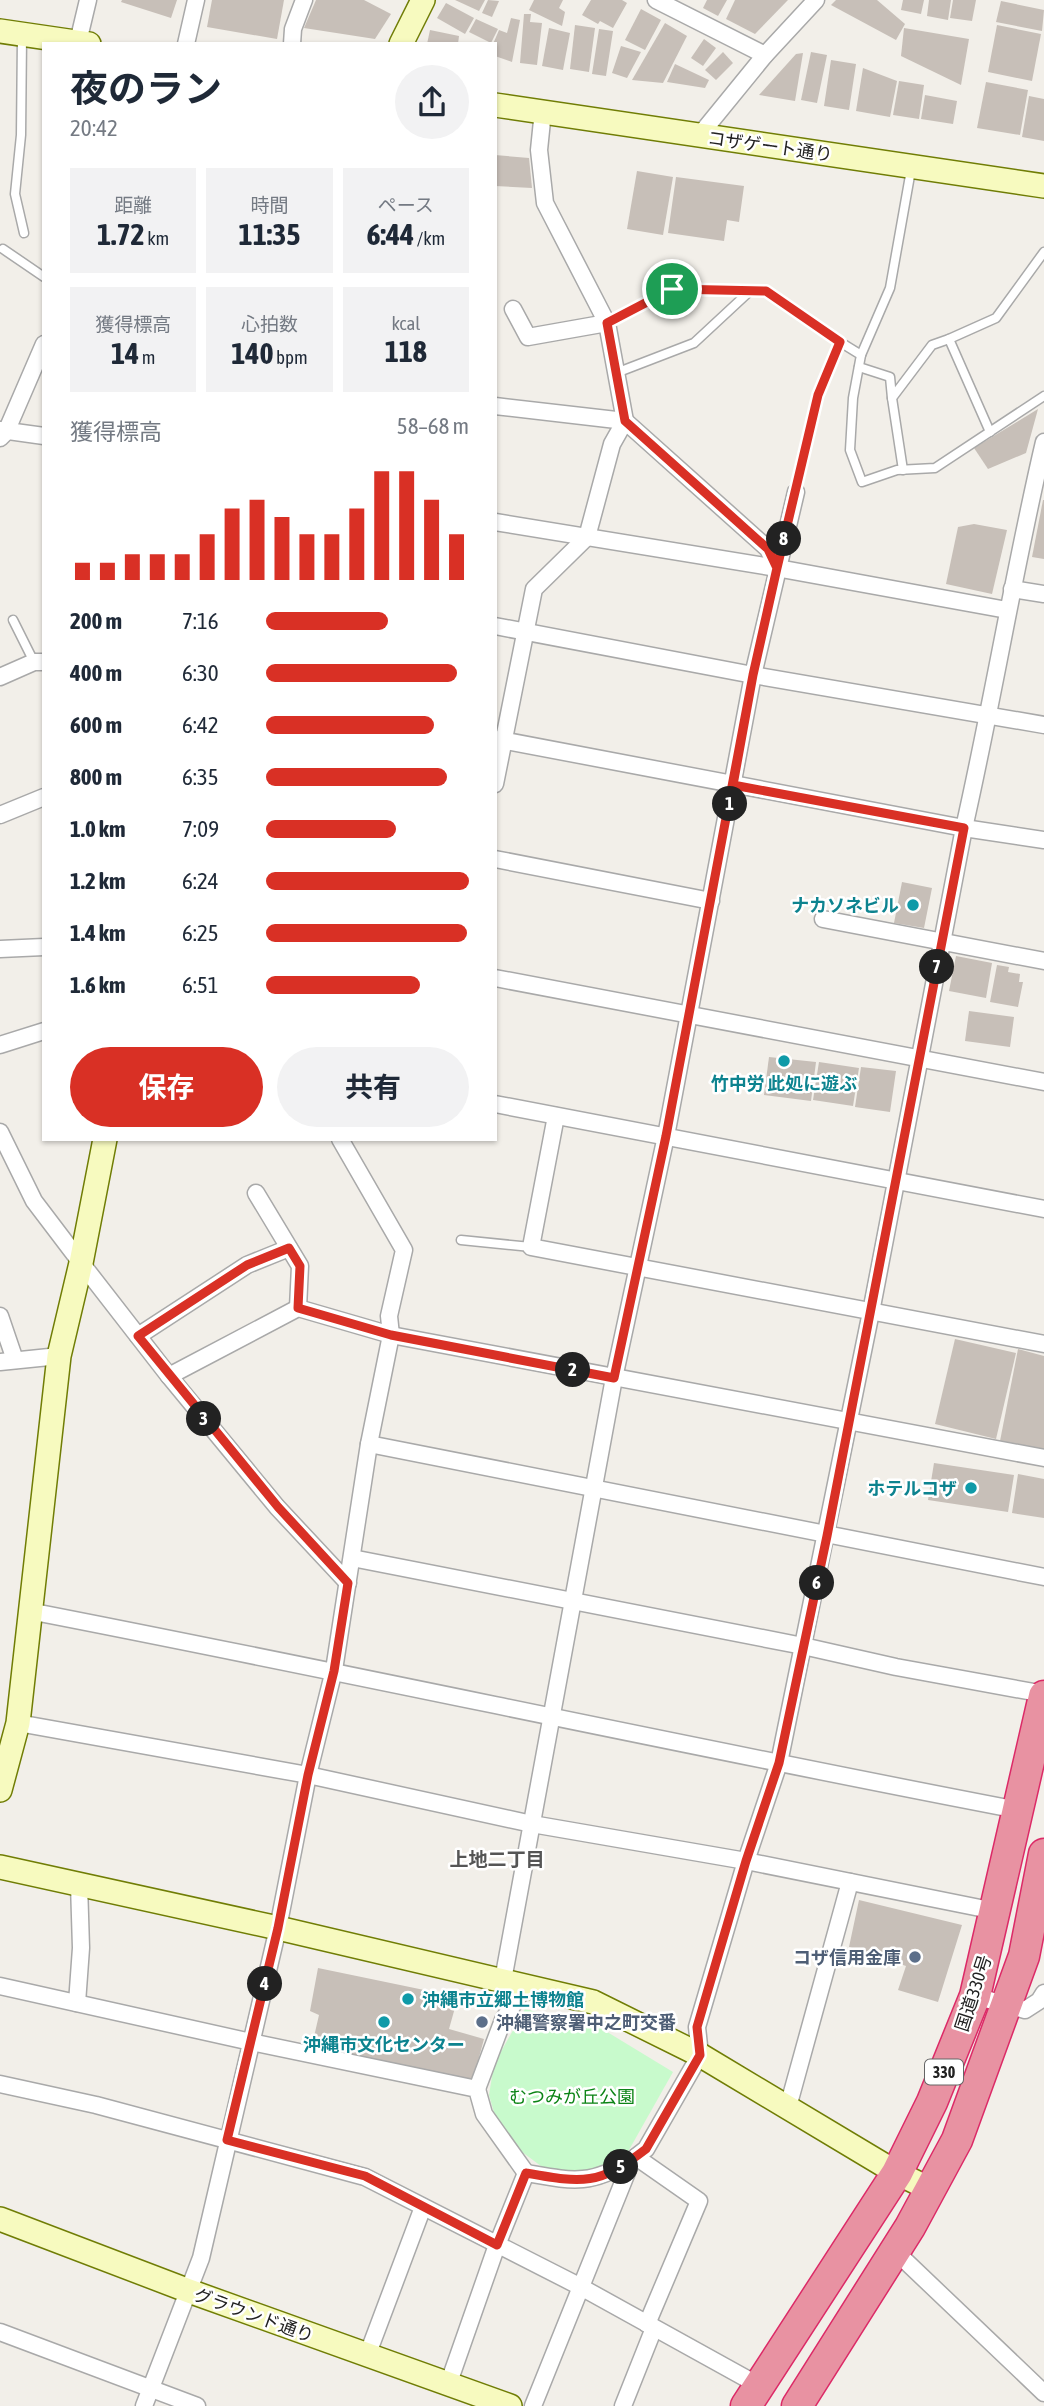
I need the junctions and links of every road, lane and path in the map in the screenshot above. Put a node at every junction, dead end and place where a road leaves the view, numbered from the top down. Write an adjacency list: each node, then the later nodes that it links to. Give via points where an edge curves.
1 (88, 0): 9 (street)
2 (195, 0): 10 (street)
3 (304, 0): 11 (street)
4 (423, 0): 12 (street)
5 (656, 0): 13 (street)
6 (816, 0): 13 (street)
7 (11, 32): 8 (street); 19 (lane, via 21,135 15,194)
8 (77, 42)
9 (84, 42)
10 (186, 42)
11 (292, 42)
12 (402, 42)
13 (765, 55): 16 (street)
14 (497, 105): 15 (street, コザゲート通り)
15 (543, 111): 16 (street, コザゲート通り); 25 (street, via 539,150 545,204)
16 (699, 136): 17 (street, コザゲート通り)
17 (912, 167): 18 (street, コザゲート通り); 29 (lane, via 890,288)
18 (1044, 186)
19 (24, 233)
20 (3, 249): 22 (lane)
21 (1044, 252): 26 (lane, via 996,318)
22 (42, 276)
23 (750, 291): 25 (lane, via 672,289); 27 (lane, via 766,291); 31 (lane, via 694,343)
24 (513, 309): 25 (street, via 527,337)
25 (607, 323): 31 (street)
26 (949, 339): 33 (lane, via 932,345); 36 (lane)
27 (840, 342): 29 (lane); 41 (lane, via 818,395)
28 (42, 348): 37 (street)
29 (862, 355): 30 (lane)
30 (859, 367): 33 (lane, via 890,377); 40 (lane, via 850,450 862,482)
31 (616, 373): 35 (street)
32 (1044, 396): 36 (lane)
33 (892, 398): 40 (lane)
34 (497, 406): 35 (street)
35 (625, 421): 43 (street, via 612,444); 44 (street, via 768,549)
36 (990, 432): 40 (lane, via 934,468)
37 (2, 433): 38 (street)
38 (42, 436)
39 (1044, 442): 45 (street)
40 (902, 470)
41 (796, 492): 44 (street)
42 (497, 522): 43 (street)
43 (587, 537): 44 (street); 50 (street, via 534,589)
44 (777, 568): 47 (street); 52 (street)
45 (1012, 589): 46 (street); 47 (street)
46 (1044, 594)
47 (1007, 610): 54 (street)
48 (13, 620): 51 (lane)
49 (497, 626): 50 (street)
50 (525, 632): 52 (street); 56 (street)
51 (39, 662): 53 (street)
52 (753, 675): 54 (street); 58 (street)
53 (0, 677)
54 (989, 716): 55 (street); 61 (street)
55 (1044, 725)
56 (500, 740): 57 (street); 58 (street)
57 (497, 766)
58 (733, 785): 61 (street); 64 (street)
59 (42, 798): 60 (street)
60 (0, 815)
61 (964, 828): 62 (street); 66 (street)
62 (1044, 840)
63 (497, 859): 64 (street)
64 (711, 901): 71 (street)
65 (822, 919): 66 (street)
66 (942, 942): 69 (street); 74 (street)
67 (42, 947): 68 (street)
68 (0, 949)
69 (1044, 961)
70 (497, 978): 71 (street)
71 (689, 1013): 74 (street); 79 (street)
72 (42, 1032): 73 (street)
73 (0, 1045)
74 (920, 1058): 75 (street); 82 (street)
75 (1044, 1082)
76 (497, 1104): 77 (street)
77 (556, 1116): 79 (street); 86 (street)
78 (0, 1132): 88 (street, via 34,1201)
79 (666, 1136): 82 (street); 89 (street)
80 (105, 1141): 88 (street)
81 (341, 1141): 93 (street, via 404,1250 389,1316)
82 (896, 1180): 84 (street); 91 (street)
83 (256, 1193): 87 (street)
84 (1044, 1209)
85 (461, 1240): 86 (lane)
86 (531, 1247): 89 (street)
87 (289, 1248): 90 (street, via 300,1266); 94 (street, via 247,1265)
88 (81, 1263): 94 (street); 96 (street)
89 (639, 1268): 91 (street); 99 (street)
90 (298, 1308): 93 (street); 98 (street)
91 (871, 1312): 95 (street); 100 (street)
92 (0, 1316): 97 (street)
93 (391, 1335): 99 (street); 101 (street)
94 (138, 1336): 98 (street)
95 (1044, 1344)
96 (59, 1356): 97 (street); 109 (street)
97 (8, 1361)
98 (169, 1376): 107 (street)
99 (614, 1378): 100 (street); 103 (street)
100 (849, 1420): 102 (street); 104 (street)
101 (369, 1444): 103 (street); 105 (street)
102 (1044, 1458)
103 (596, 1489): 104 (street); 108 (street)
104 (827, 1536): 106 (street); 110 (street)
105 (352, 1558): 107 (street); 108 (street)
106 (1044, 1577)
107 (348, 1583): 111 (street)
108 (573, 1602): 110 (street); 113 (street)
109 (29, 1611): 111 (street); 114 (street)
110 (803, 1646): 112 (street); 115 (street)
111 (334, 1671): 113 (street); 116 (street)
112 (1044, 1695): 118 (highway, 国道330号 / 330)
113 (552, 1716): 115 (street); 119 (street)
114 (18, 1723): 116 (street); 117 (street)
115 (779, 1763): 118 (street); 121 (street)
116 (308, 1775): 119 (street); 126 (street)
117 (0, 1790)
118 (1018, 1810): 125 (highway, 国道330号 / 330)
119 (532, 1824): 121 (street); 127 (street)
120 (1044, 1854): 132 (highway, 国道330号 / 330, via 1024,1956)
121 (746, 1861): 123 (street); 134 (street, via 697,2027)
122 (0, 1867): 124 (street)
123 (850, 1882): 125 (street); 137 (street)
124 (79, 1884): 126 (street); 131 (street)
125 (995, 1911): 130 (highway, 国道330号 / 330)
126 (278, 1928): 127 (street); 133 (street)
127 (514, 1983): 134 (street, via 593,2002); 136 (street)
128 (0, 1986): 131 (street)
129 (1044, 1993): 132 (street, via 1026,2010)
130 (975, 1996): 132 (street); 141 (highway, 国道330号 / 330)
131 (78, 2003): 133 (street)
132 (1006, 2003): 142 (highway, 国道330号 / 330, via 957,2140)
133 (251, 2042): 136 (street); 138 (street)
134 (700, 2055): 137 (street); 139 (street, via 646,2149)
135 (0, 2084): 138 (street)
136 (477, 2089): 140 (street, via 484,2114)
137 (788, 2107): 141 (street)
138 (227, 2140): 143 (street, via 365,2176); 148 (street, via 201,2258)
139 (634, 2158): 140 (street, via 612,2173 586,2181); 147 (street); 149 (street, via 699,2201)
140 (526, 2173): 145 (street)
141 (897, 2173): 142 (street); 155 (highway, 国道330号 / 330)
142 (932, 2190): 146 (highway, 国道330号 / 330)
143 (423, 2207): 145 (street); 151 (street)
144 (0, 2219): 148 (street, グラウンド通り)
145 (497, 2245): 147 (street); 152 (street)
146 (895, 2251): 154 (street); 162 (highway, 国道330号 / 330)
147 (579, 2286): 149 (street); 160 (street)
148 (189, 2291): 151 (street, グラウンド通り); 153 (street)
149 (650, 2326): 155 (street); 161 (street)
150 (0, 2332): 153 (street)
151 (367, 2356): 152 (street, グラウンド通り)
152 (448, 2385): 156 (street, グラウンド通り)
153 (150, 2389): 157 (street); 158 (street)
154 (1044, 2393)
155 (752, 2395)
156 (479, 2401): 159 (street, グラウンド通り)
157 (144, 2406)
158 (197, 2406)
159 (510, 2406)
160 (533, 2406)
161 (623, 2406)
162 (797, 2406)

